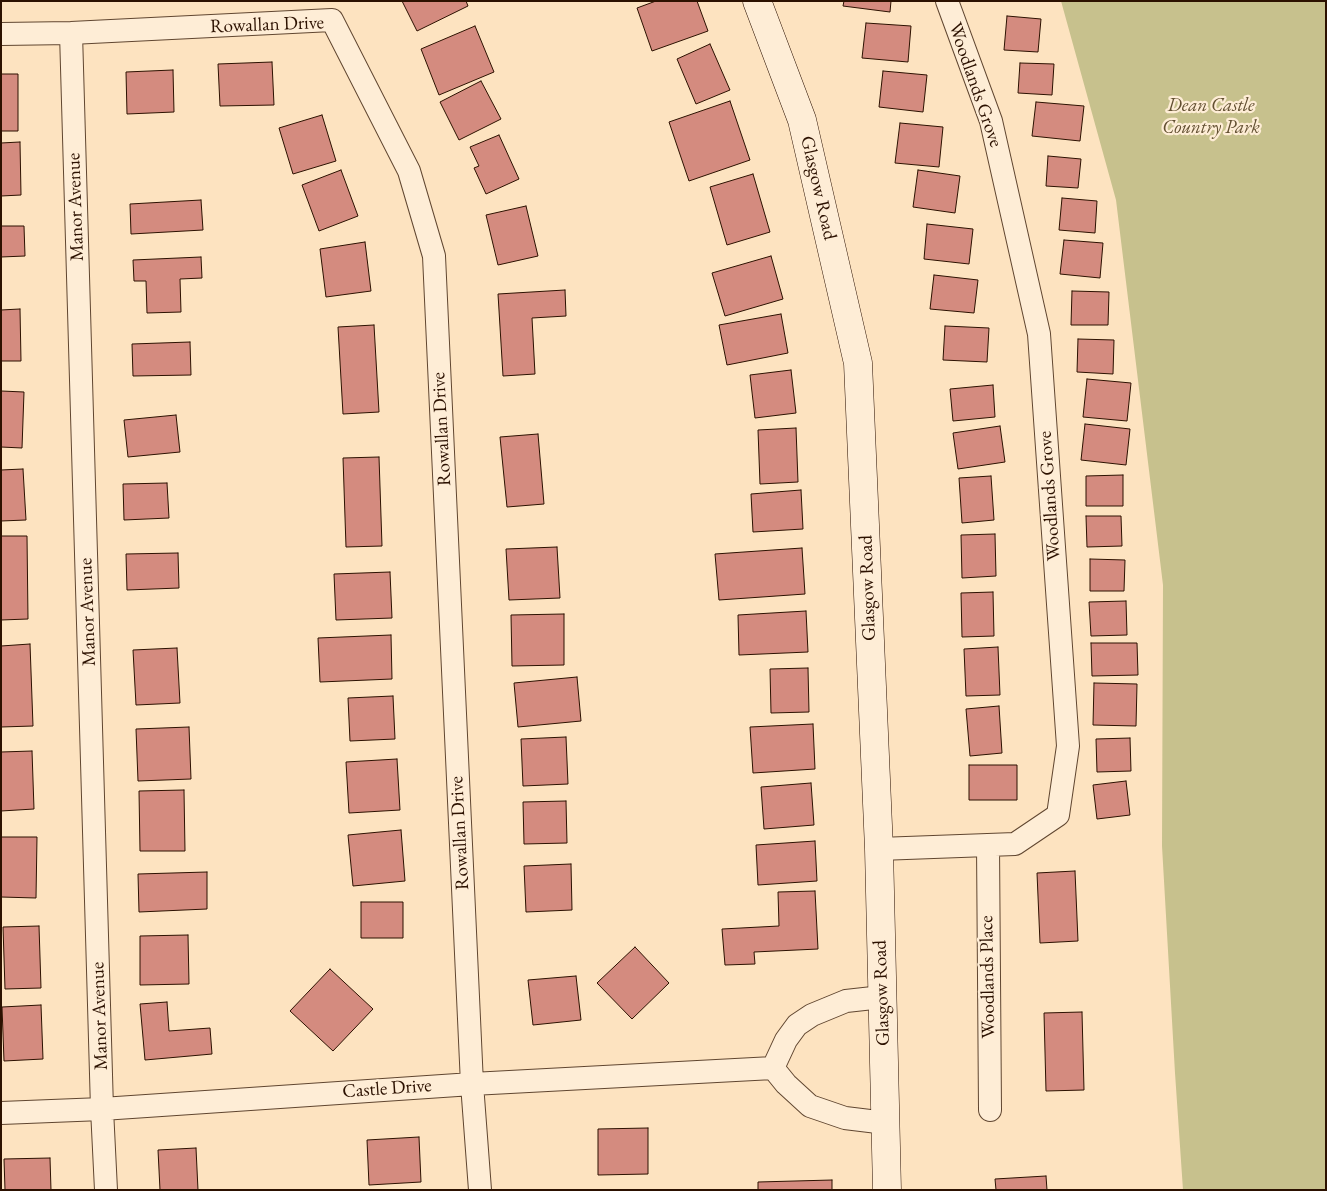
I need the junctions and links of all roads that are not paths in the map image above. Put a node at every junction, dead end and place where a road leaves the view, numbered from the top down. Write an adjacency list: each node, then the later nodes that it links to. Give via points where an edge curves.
1 (757, 1): 6 (main road, Glasgow Road, via 802,120 858,363)
2 (947, 1): 5 (street, Woodlands Grove, via 991,121 1039,334 1068,746 1058,814 1015,844)
3 (72, 33): 4 (street, Rowallan Drive); 9 (street, Rowallan Drive, via 332,20 409,171 434,256); 10 (street, Manor Avenue)
4 (1, 34)
5 (988, 845): 6 (street, Woodlands Grove); 11 (street, Woodlands Place)
6 (879, 849): 7 (main road, Glasgow Road)
7 (882, 997): 8 (street, via 846,1001 797,1025); 13 (main road, Glasgow Road)
8 (773, 1068): 9 (street, Castle Drive); 13 (street, via 810,1106 845,1118)
9 (472, 1084): 10 (street, Castle Drive); 15 (street, Rowallan Drive)
10 (102, 1109): 12 (street, Castle Drive); 14 (street, Manor Avenue)
11 (990, 1110)
12 (1, 1113)
13 (886, 1123): 16 (main road, Glasgow Road)
14 (106, 1190)
15 (480, 1190)
16 (887, 1190)

